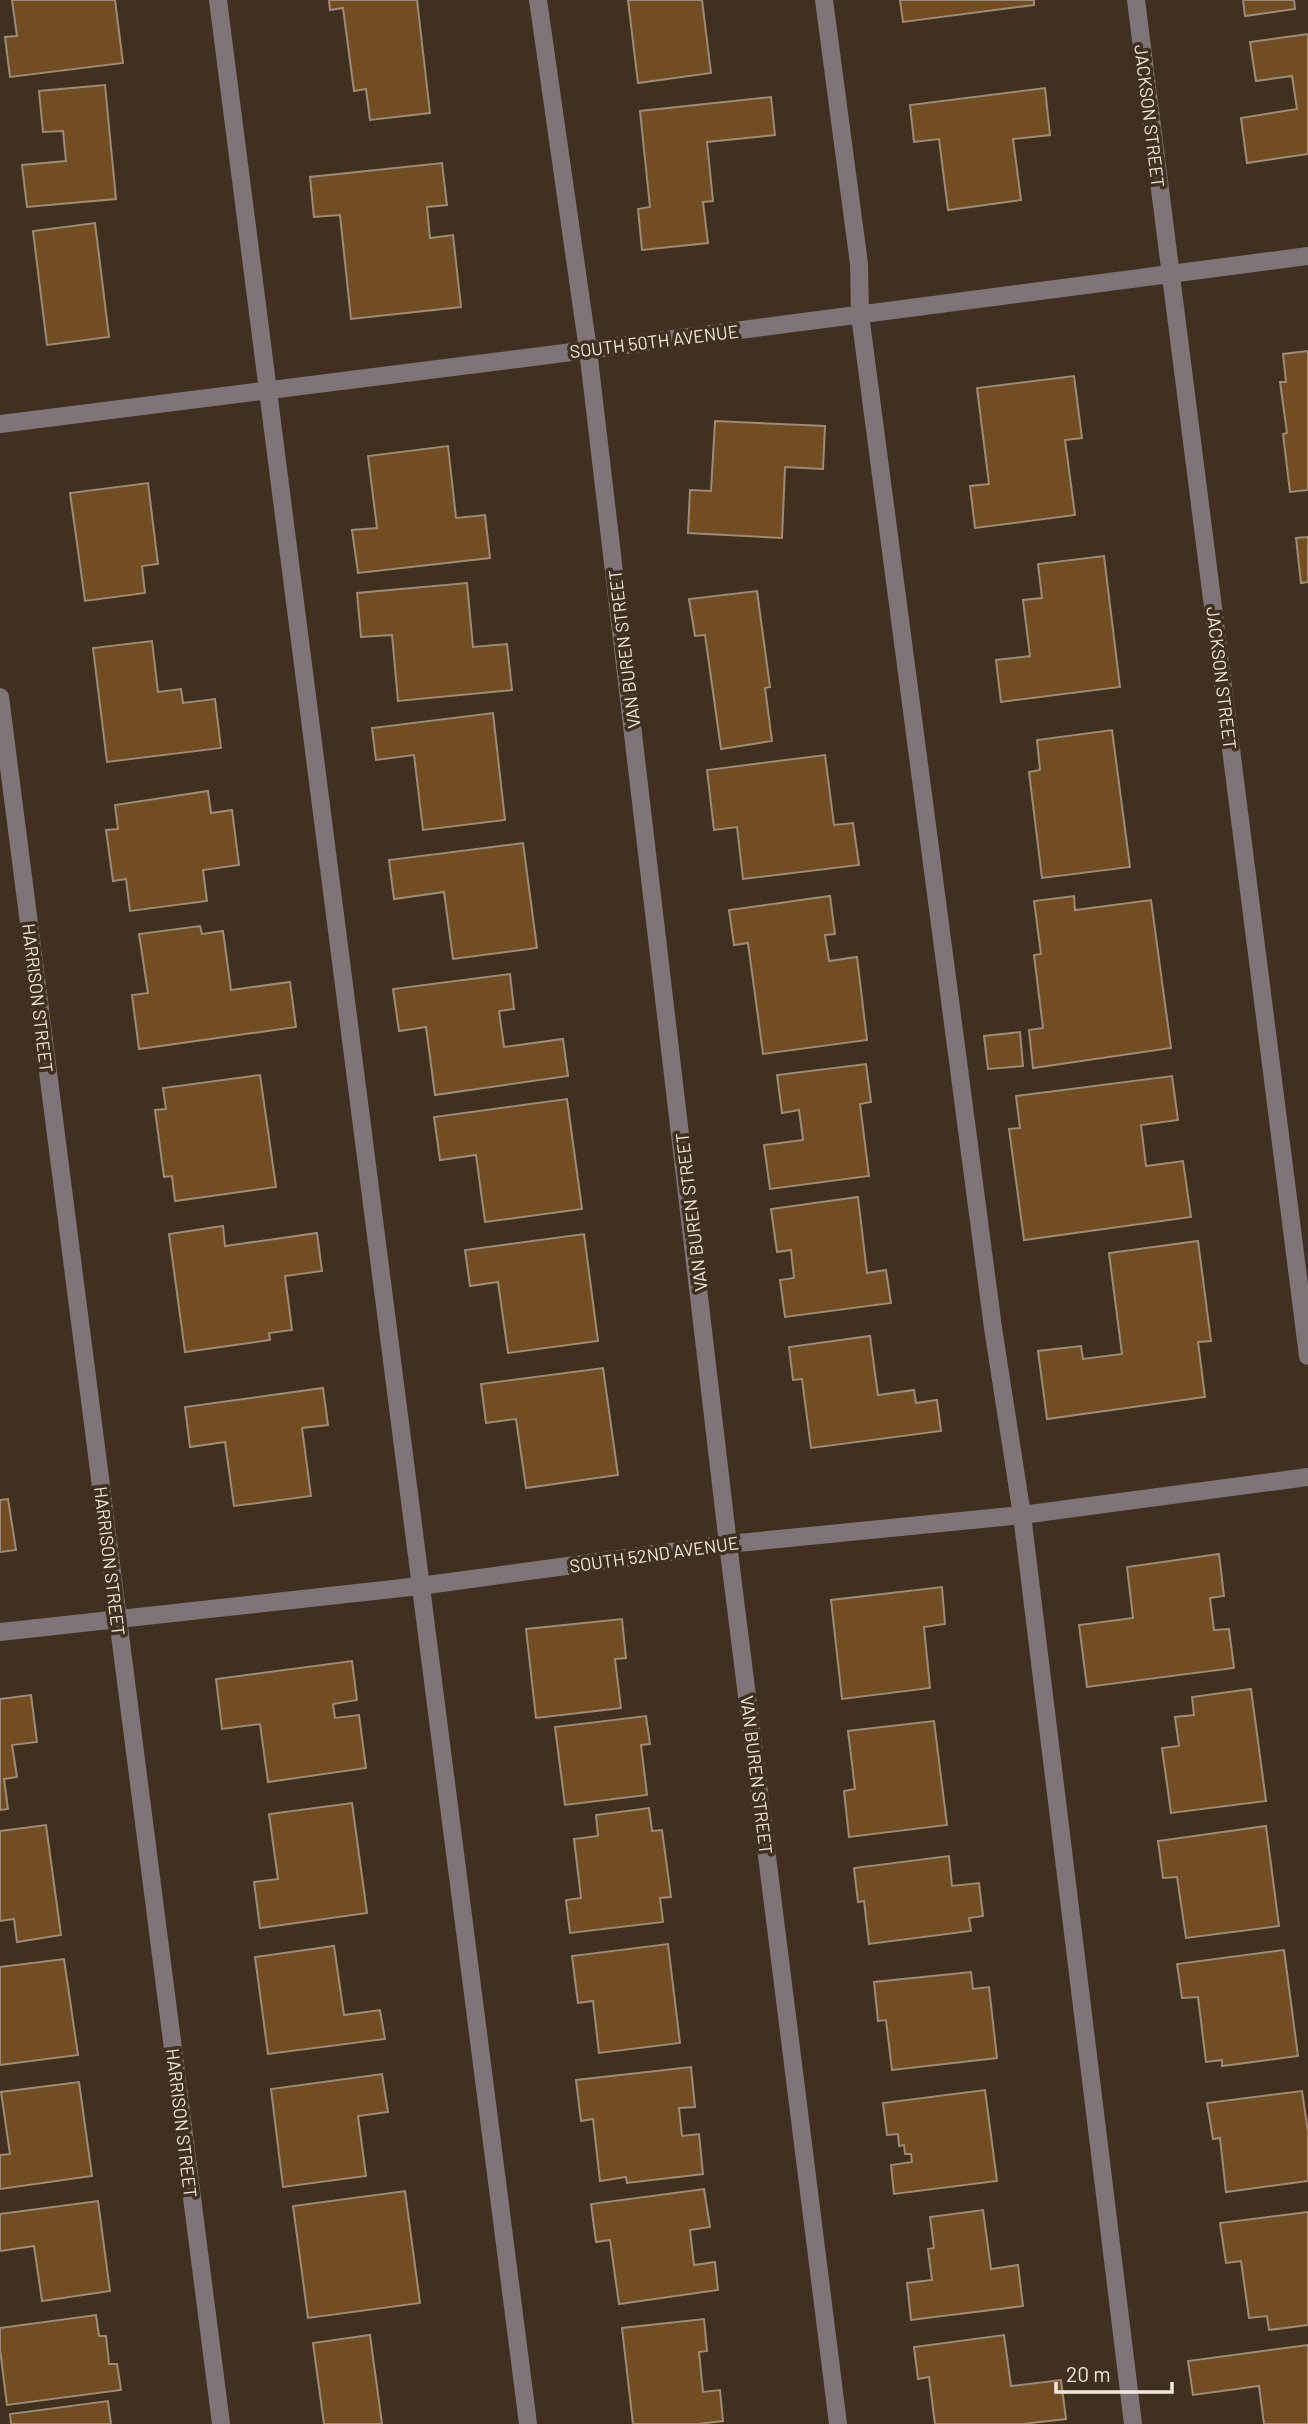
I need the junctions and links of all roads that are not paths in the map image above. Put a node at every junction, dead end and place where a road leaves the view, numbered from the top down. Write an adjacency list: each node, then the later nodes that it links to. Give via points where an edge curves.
1 (218, 0): 9 (street)
2 (538, 0): 8 (street, VAN BUREN STREET)
3 (824, 0): 7 (street, via 859,264)
4 (1136, 0): 6 (street, JACKSON STREET)
5 (1308, 256): 6 (street, SOUTH 50TH AVENUE)
6 (1171, 274): 7 (street, SOUTH 50TH AVENUE); 12 (street, JACKSON STREET)
7 (860, 315): 8 (street, SOUTH 50TH AVENUE); 14 (street, via 993,1328)
8 (588, 350): 9 (street, SOUTH 50TH AVENUE); 15 (street, VAN BUREN STREET)
9 (268, 390): 10 (street, SOUTH 50TH AVENUE); 16 (street)
10 (0, 424)
11 (0, 697): 17 (street, HARRISON STREET)
12 (1308, 1356)
13 (1308, 1477): 14 (street, SOUTH 52ND AVENUE)
14 (1022, 1515): 15 (street, SOUTH 52ND AVENUE); 22 (street)
15 (728, 1544): 16 (street, SOUTH 52ND AVENUE); 21 (street, VAN BUREN STREET)
16 (420, 1586): 17 (street, SOUTH 52ND AVENUE); 20 (street)
17 (117, 1618): 18 (street, SOUTH 52ND AVENUE); 19 (street, HARRISON STREET)
18 (0, 1632)
19 (221, 2424)
20 (528, 2424)
21 (838, 2424)
22 (1133, 2424)

